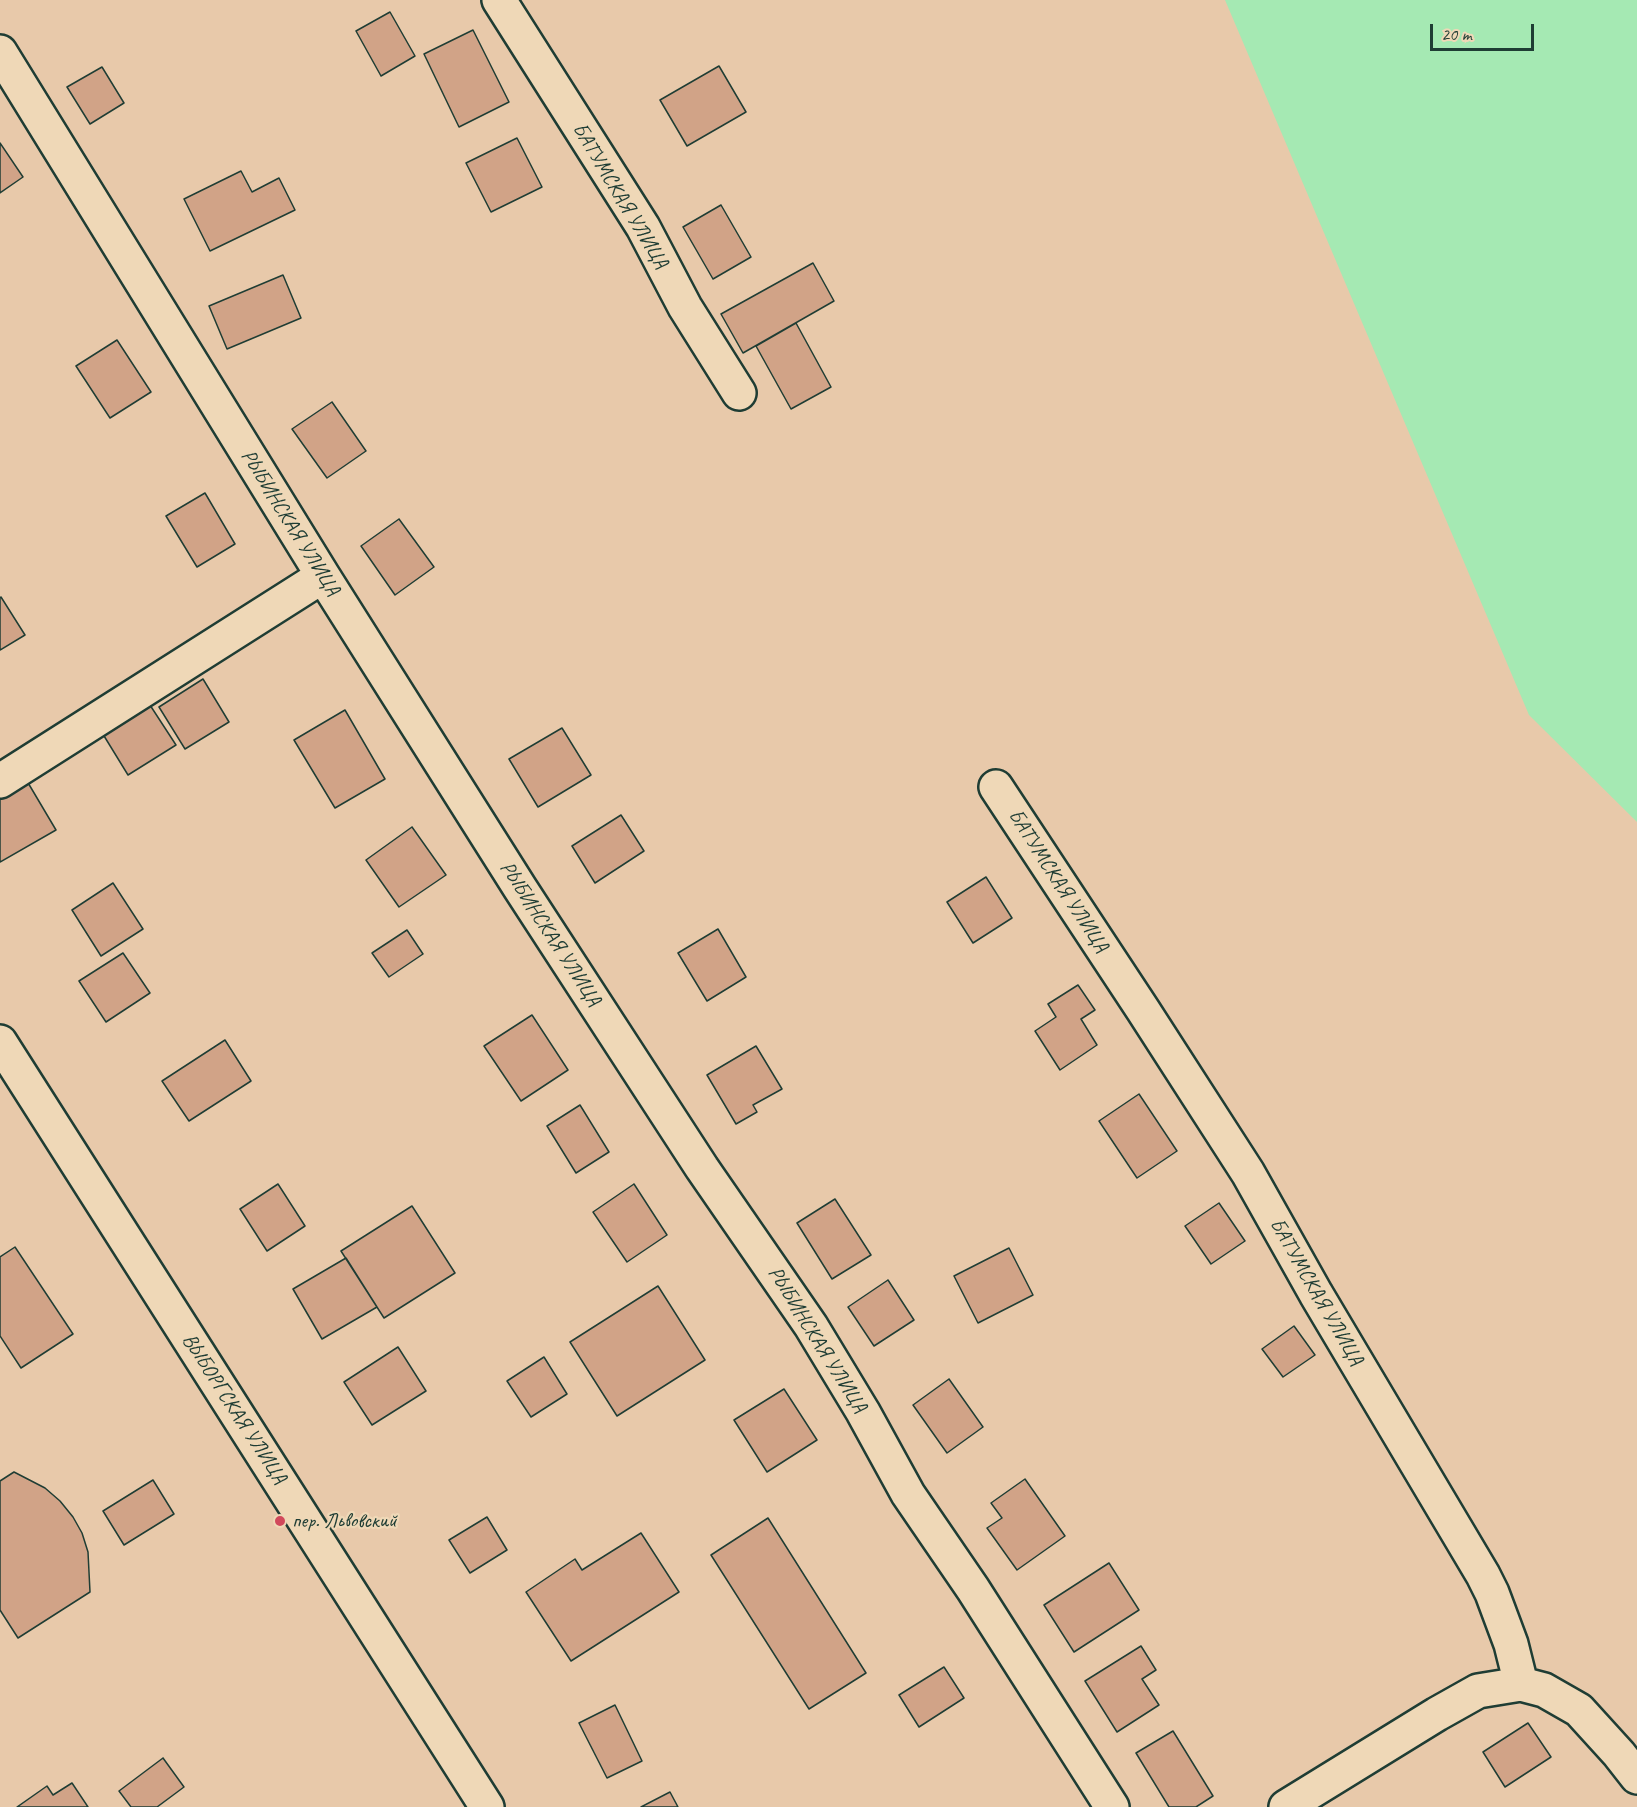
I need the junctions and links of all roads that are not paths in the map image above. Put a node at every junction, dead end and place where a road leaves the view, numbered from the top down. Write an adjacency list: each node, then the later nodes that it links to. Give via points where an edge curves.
1 (498, 0): 3 (street, БАТУМСКАЯ УЛИЦА, via 643,228 685,307)
2 (0, 52): 4 (street, РЫБИНСКАЯ УЛИЦА)
3 (739, 393)
4 (323, 576): 5 (street); 11 (street, РЫБИНСКАЯ УЛИЦА, via 526,898 811,1326 908,1494)
5 (0, 781)
6 (996, 787): 8 (street, БАТУМСКАЯ УЛИЦА, via 1248,1173 1484,1575 1511,1644)
7 (0, 1042): 10 (street, ВЫБОРГСКАЯ УЛИЦА)
8 (1521, 1684): 9 (street, via 1544,1690 1579,1710); 12 (street, via 1478,1691)
9 (1637, 1777)
10 (487, 1807)
11 (1112, 1807)
12 (1286, 1807)

